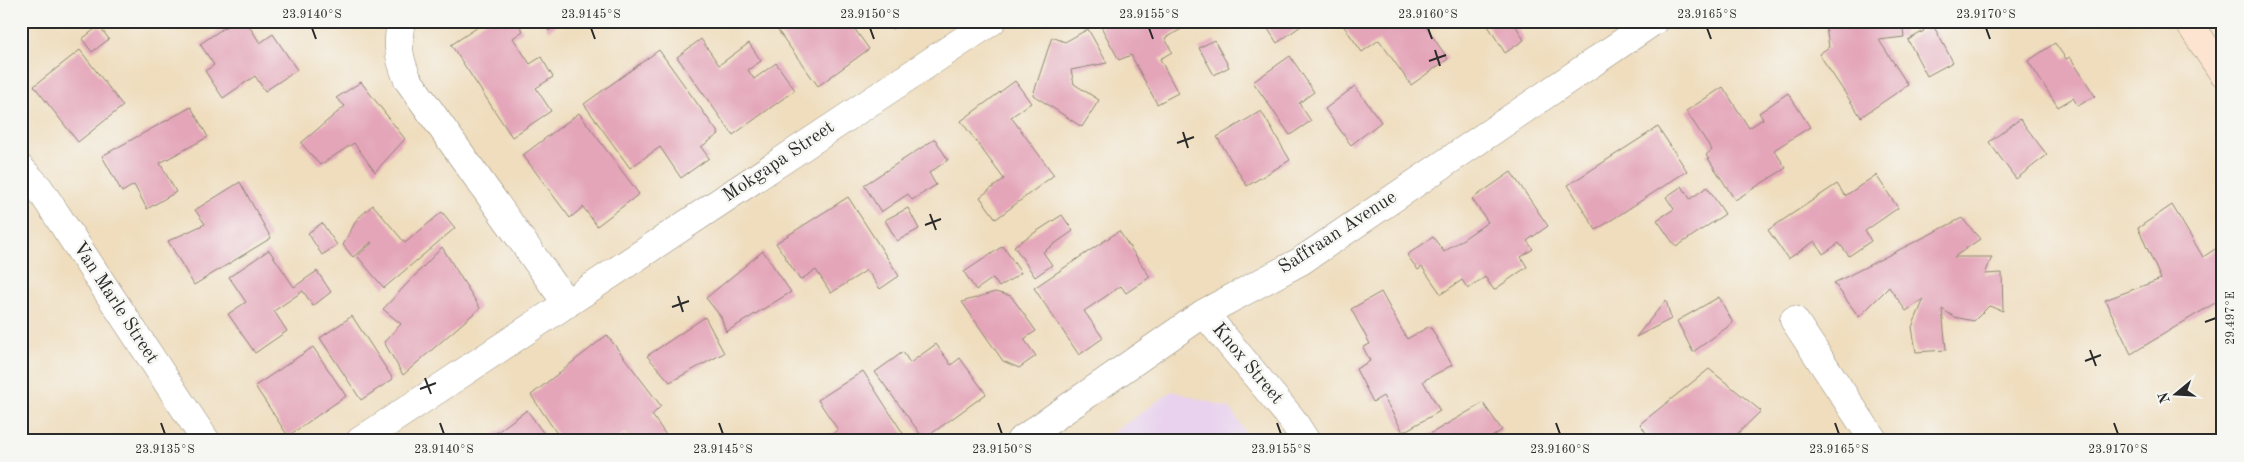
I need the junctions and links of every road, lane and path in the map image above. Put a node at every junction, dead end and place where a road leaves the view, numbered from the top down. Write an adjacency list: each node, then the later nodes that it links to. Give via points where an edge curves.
1 (401, 21): 7 (street, via 399,56 408,80)
2 (992, 21): 7 (street, Mokgapa Street)
3 (1654, 21): 8 (street, Saffraan Avenue, via 1301,260)
4 (2188, 21): 5 (street)
5 (2223, 73)
6 (21, 168): 10 (street, Van Marle Street, via 39,188)
7 (567, 304): 11 (street, Mokgapa Street)
8 (1204, 313): 12 (street, Saffraan Avenue); 13 (street, Knox Street)
9 (1794, 320): 14 (street)
10 (206, 441)
11 (360, 441)
12 (1020, 441)
13 (1306, 441)
14 (1874, 441)

